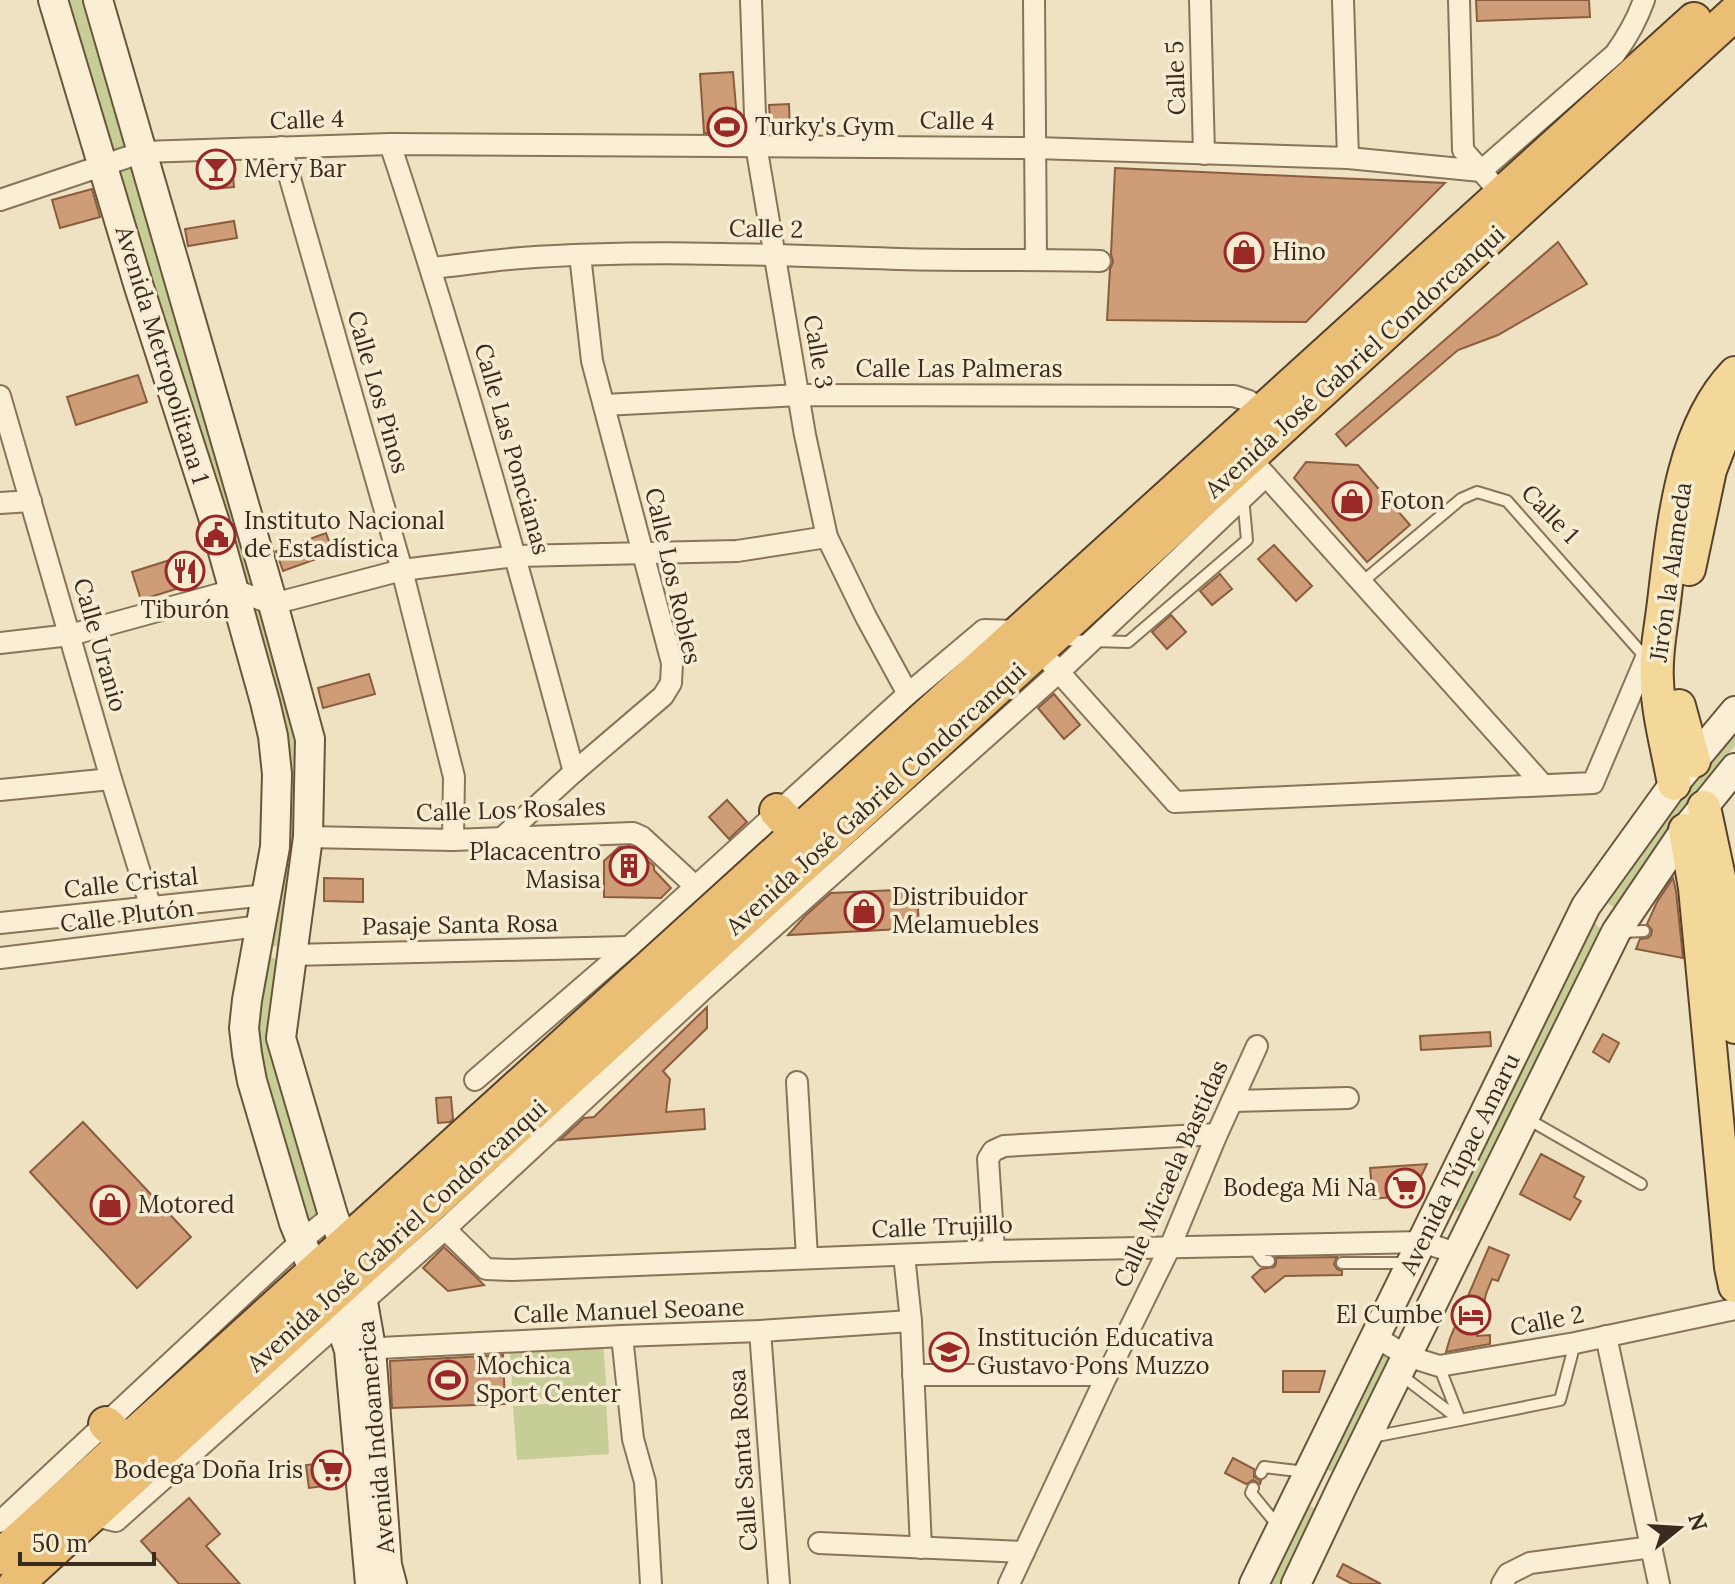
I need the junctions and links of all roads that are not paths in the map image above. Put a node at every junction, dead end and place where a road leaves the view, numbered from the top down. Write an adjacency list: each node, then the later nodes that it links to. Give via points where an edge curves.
1 (53, 0): 18 (main road, Avenida Metropolitana 1)
2 (98, 0): 15 (main road, Avenida Metropolitana 1)
3 (751, 0): 12 (street, Calle 3)
4 (1034, 0): 14 (street)
5 (1200, 0): 16 (street, Calle 5)
6 (1343, 0): 17 (street)
7 (1459, 0): 19 (street, via 1463,150)
8 (1644, 0): 19 (street, Avenida José Gabriel Condorcanqui, via 1629,34)
9 (1715, 0): 19 (highway, Avenida José Gabriel Condorcanqui)
10 (1735, 13): 19 (highway, Avenida José Gabriel Condorcanqui)
11 (390, 144): 12 (street, Calle 4); 13 (street, Calle 4); 25 (street, Calle Las Poncianas)
12 (756, 145): 14 (street, Calle 4); 21 (street, Calle 3)
13 (281, 147): 15 (street, Calle 4); 38 (street, Calle Los Pinos)
14 (1035, 148): 16 (street, Calle 4); 23 (street)
15 (143, 152): 18 (street, Calle 4); 41 (main road, Avenida Metropolitana 1)
16 (1204, 154): 17 (street, Calle 4)
17 (1348, 158): 19 (street, Calle 4)
18 (104, 165): 20 (street, Calle 4); 40 (main road, Avenida Metropolitana 1)
19 (1513, 188): 30 (highway, Avenida José Gabriel Condorcanqui); 32 (highway, Avenida José Gabriel Condorcanqui)
20 (0, 200)
21 (774, 254): 22 (street, Calle 2); 23 (street, Calle 2); 27 (street, Calle 3)
22 (580, 255): 25 (street, Calle 2); 29 (street, Calle Los Robles, via 592,361)
23 (1036, 259): 24 (street, Calle 2)
24 (1100, 261)
25 (432, 268): 37 (street, Calle Las Poncianas)
26 (1735, 373): 46 (main road, Jirón la Alameda, via 1706,413 1686,466)
27 (799, 395): 29 (street, Calle Las Palmeras); 30 (street, Calle Las Palmeras, via 1234,396 1249,401); 35 (street, Calle 3)
28 (0, 396): 33 (street, Calle Uranio)
29 (604, 405): 36 (street, Calle Los Robles)
30 (1259, 413): 32 (highway, Avenida José Gabriel Condorcanqui)
31 (1733, 416): 51 (main road, Jirón la Alameda, via 1710,470 1689,566 1677,670)
32 (1244, 472): 39 (street); 43 (street); 43 (lane, via 1247,540 1128,642); 45 (highway, Avenida José Gabriel Condorcanqui)
33 (31, 501): 34 (street); 42 (street, Calle Uranio)
34 (0, 503)
35 (827, 537): 36 (street, via 737,551); 47 (street, Calle 3)
36 (643, 553): 37 (street); 50 (street, Calle Los Robles, via 672,663 671,683 663,696)
37 (516, 556): 38 (street); 50 (street, Calle Las Poncianas)
38 (402, 570): 41 (street); 59 (street, Calle Los Pinos, via 454,777)
39 (1361, 583): 46 (lane, Calle 1, via 1461,499 1477,492 1507,501); 53 (street)
40 (234, 590): 41 (street); 42 (street); 61 (main road, Avenida Metropolitana 1, via 273,736 277,807)
41 (273, 604): 57 (main road, Avenida Metropolitana 1, via 310,739)
42 (70, 635): 44 (street); 52 (street, Calle Uranio)
43 (1093, 640): 45 (street); 45 (lane)
44 (0, 643)
45 (1042, 648): 47 (street, via 984,630); 53 (street, via 1175,802); 56 (highway, Avenida José Gabriel Condorcanqui); 71 (highway, Avenida José Gabriel Condorcanqui)
46 (1652, 657): 51 (main road, Jirón la Alameda, via 1659,702); 53 (street, via 1593,783)
47 (908, 694): 56 (street)
48 (1735, 711): 51 (main road, Avenida Túpac Amaru)
49 (1735, 768): 55 (main road, Avenida Túpac Amaru)
50 (574, 772): 58 (street, Calle Los Robles)
51 (1684, 772): 63 (main road, Avenida Túpac Amaru)
52 (111, 779): 54 (street); 64 (street, Calle Uranio)
53 (1543, 785)
54 (0, 790)
55 (1694, 819): 68 (main road, Avenida Túpac Amaru); 72 (main road, via 1723,896); 94 (main road, via 1695,888)
56 (787, 821): 60 (street); 71 (highway, Avenida José Gabriel Condorcanqui)
57 (308, 837): 59 (street, Calle Los Rosales); 69 (main road, Avenida Metropolitana 1)
58 (502, 838): 59 (street, Calle Los Rosales); 60 (street, Calle Los Rosales, via 633,833)
59 (453, 840)
60 (695, 886): 71 (street)
61 (267, 895): 62 (street, Calle Cristal); 66 (main road, Avenida Metropolitana 1)
62 (213, 900): 64 (street, Calle Cristal); 67 (street)
63 (1586, 906): 68 (main road); 87 (main road, Avenida Túpac Amaru)
64 (151, 908): 65 (street, Calle Cristal)
65 (0, 923)
66 (260, 926): 67 (street, Calle Plutón); 93 (main road, Avenida Metropolitana 1, via 244,1028 247,1054 294,1223)
67 (216, 931): 70 (street, Calle Plutón)
68 (1630, 932): 78 (main road, Avenida Túpac Amaru)
69 (292, 955): 71 (street, Pasaje Santa Rosa); 91 (main road, Avenida Metropolitana 1, via 281,1038)
70 (0, 958)
71 (667, 958): 74 (street); 79 (highway, Avenida José Gabriel Condorcanqui, via 657,1016); 91 (highway, Avenida José Gabriel Condorcanqui)
72 (1735, 1027)
73 (1257, 1046): 77 (street, Calle Micaela Bastidas)
74 (475, 1080)
75 (797, 1082): 90 (street)
76 (1348, 1098): 77 (street)
77 (1232, 1101): 80 (street, Calle Micaela Bastidas)
78 (1524, 1117): 81 (lane); 88 (main road, Avenida Túpac Amaru)
79 (534, 1128): 82 (street); 91 (highway, Avenida José Gabriel Condorcanqui)
80 (1217, 1134): 85 (street, Calle Micaela Bastidas); 86 (street, via 1004,1146 993,1151 988,1159)
81 (1641, 1184)
82 (445, 1229): 90 (street, Calle Trujillo, via 486,1269); 91 (street)
83 (1363, 1243): 84 (street, Calle Trujillo); 87 (street, Calle Trujillo); 87 (lane, via 1345,1263)
84 (1251, 1245): 85 (street, Calle Trujillo); 92 (lane)
85 (1170, 1247): 86 (street, Calle Trujillo); 106 (street, Calle Micaela Bastidas)
86 (994, 1251): 89 (street, Calle Trujillo)
87 (1416, 1252): 88 (street, Calle Trujillo); 99 (main road, Avenida Túpac Amaru)
88 (1456, 1253): 103 (main road, Avenida Túpac Amaru)
89 (904, 1255): 90 (street, Calle Trujillo); 96 (street)
90 (807, 1258)
91 (349, 1259): 93 (highway, Avenida José Gabriel Condorcanqui); 93 (street); 102 (main road, Avenida Indoamerica)
92 (1269, 1261)
93 (321, 1284): 102 (main road, Avenida Indoamerica); 108 (highway, Avenida José Gabriel Condorcanqui); 121 (highway, Avenida José Gabriel Condorcanqui, via 92,1515)
94 (1735, 1286)
95 (1735, 1309): 100 (street, Calle 2)
96 (911, 1321): 97 (street, Calle Manuel Seoane); 105 (street)
97 (760, 1331): 98 (street, Calle Manuel Seoane); 125 (street, Calle Santa Rosa)
98 (622, 1336): 102 (street, Calle Manuel Seoane); 124 (street, via 633,1439 645,1482)
99 (1374, 1336): 103 (street, Calle 2); 110 (main road, Avenida Túpac Amaru)
100 (1606, 1336): 101 (street, Calle 2); 117 (street)
101 (1575, 1343): 104 (street, Calle 2); 107 (lane, via 1560,1400)
102 (360, 1349): 122 (main road, Avenida Indoamerica); 123 (main road, Avenida Indoamerica)
103 (1403, 1365): 104 (street, Calle 2); 107 (lane); 109 (main road, Avenida Túpac Amaru)
104 (1439, 1366): 107 (lane)
105 (913, 1375): 106 (street); 118 (street)
106 (1107, 1375): 119 (street, Calle Micaela Bastidas)
107 (1460, 1420): 109 (lane)
108 (116, 1433): 114 (street); 120 (highway, Avenida José Gabriel Condorcanqui)
109 (1366, 1438): 112 (main road, Avenida Túpac Amaru)
110 (1308, 1472): 111 (lane, via 1264,1467); 112 (main road); 115 (main road, Avenida Túpac Amaru)
111 (1261, 1473)
112 (1342, 1487): 128 (main road, Avenida Túpac Amaru)
113 (1253, 1488): 115 (lane, via 1251,1493)
114 (0, 1522)
115 (1281, 1530): 127 (main road, Avenida Túpac Amaru)
116 (819, 1543): 118 (street)
117 (1652, 1547): 129 (street, via 1530,1563 1508,1574); 130 (street)
118 (921, 1548): 119 (street)
119 (1024, 1552): 126 (street, Calle Micaela Bastidas)
120 (0, 1557)
121 (16, 1584)
122 (370, 1584)
123 (392, 1584)
124 (651, 1584)
125 (779, 1584)
126 (1009, 1584)
127 (1254, 1584)
128 (1296, 1584)
129 (1502, 1584)
130 (1659, 1584)

